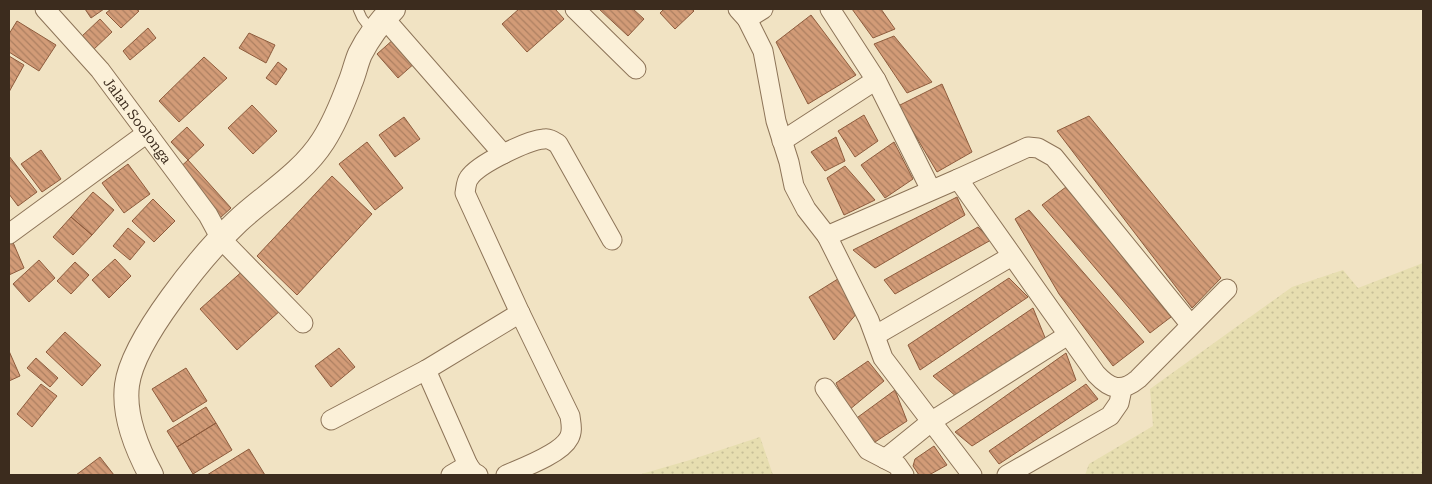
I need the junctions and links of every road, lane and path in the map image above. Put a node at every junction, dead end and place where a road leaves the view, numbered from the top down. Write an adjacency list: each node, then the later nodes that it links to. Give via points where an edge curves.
1 (45, 9): 10 (street, Jalan Soolonga, via 100,70)
2 (358, 9): 7 (lane, via 362,18)
3 (575, 9): 8 (street)
4 (763, 9): 6 (street)
5 (830, 9): 9 (street)
6 (742, 14): 11 (street, via 762,51)
7 (384, 20): 12 (street); 17 (street, via 360,55 323,141 285,182)
8 (636, 69)
9 (876, 80): 11 (street); 14 (street)
10 (146, 133): 15 (street); 17 (street, Jalan Soolonga, via 208,215)
11 (782, 141): 16 (street, via 794,186 806,210)
12 (503, 154): 18 (street, via 543,139 558,144); 21 (street, via 479,167 470,177 465,193)
13 (958, 179): 14 (street); 19 (street); 23 (street, via 1028,147 1046,151)
14 (931, 190): 16 (street)
15 (9, 234)
16 (827, 236): 24 (street)
17 (221, 239): 22 (street, Jalan Soolonga); 33 (street, via 169,302 140,348 127,385 129,418 140,454)
18 (612, 240)
19 (1012, 256): 24 (street); 25 (street)
20 (1227, 289): 23 (street)
21 (520, 313): 26 (street); 35 (street, via 570,416 572,429 558,450)
22 (304, 323)
23 (1190, 324): 28 (street, via 1138,379)
24 (876, 335): 30 (street, via 883,358)
25 (1068, 335): 28 (street, via 1105,384); 30 (street)
26 (426, 370): 29 (street); 32 (street)
27 (825, 388): 31 (street, via 868,450)
28 (1122, 389): 38 (street, via 1119,403 1110,416)
29 (331, 420)
30 (932, 421): 31 (street); 37 (street)
31 (885, 459): 36 (street, via 897,465)
32 (473, 470): 34 (street)
33 (151, 475)
34 (451, 475)
35 (506, 475)
36 (904, 475)
37 (972, 475)
38 (1007, 475)

